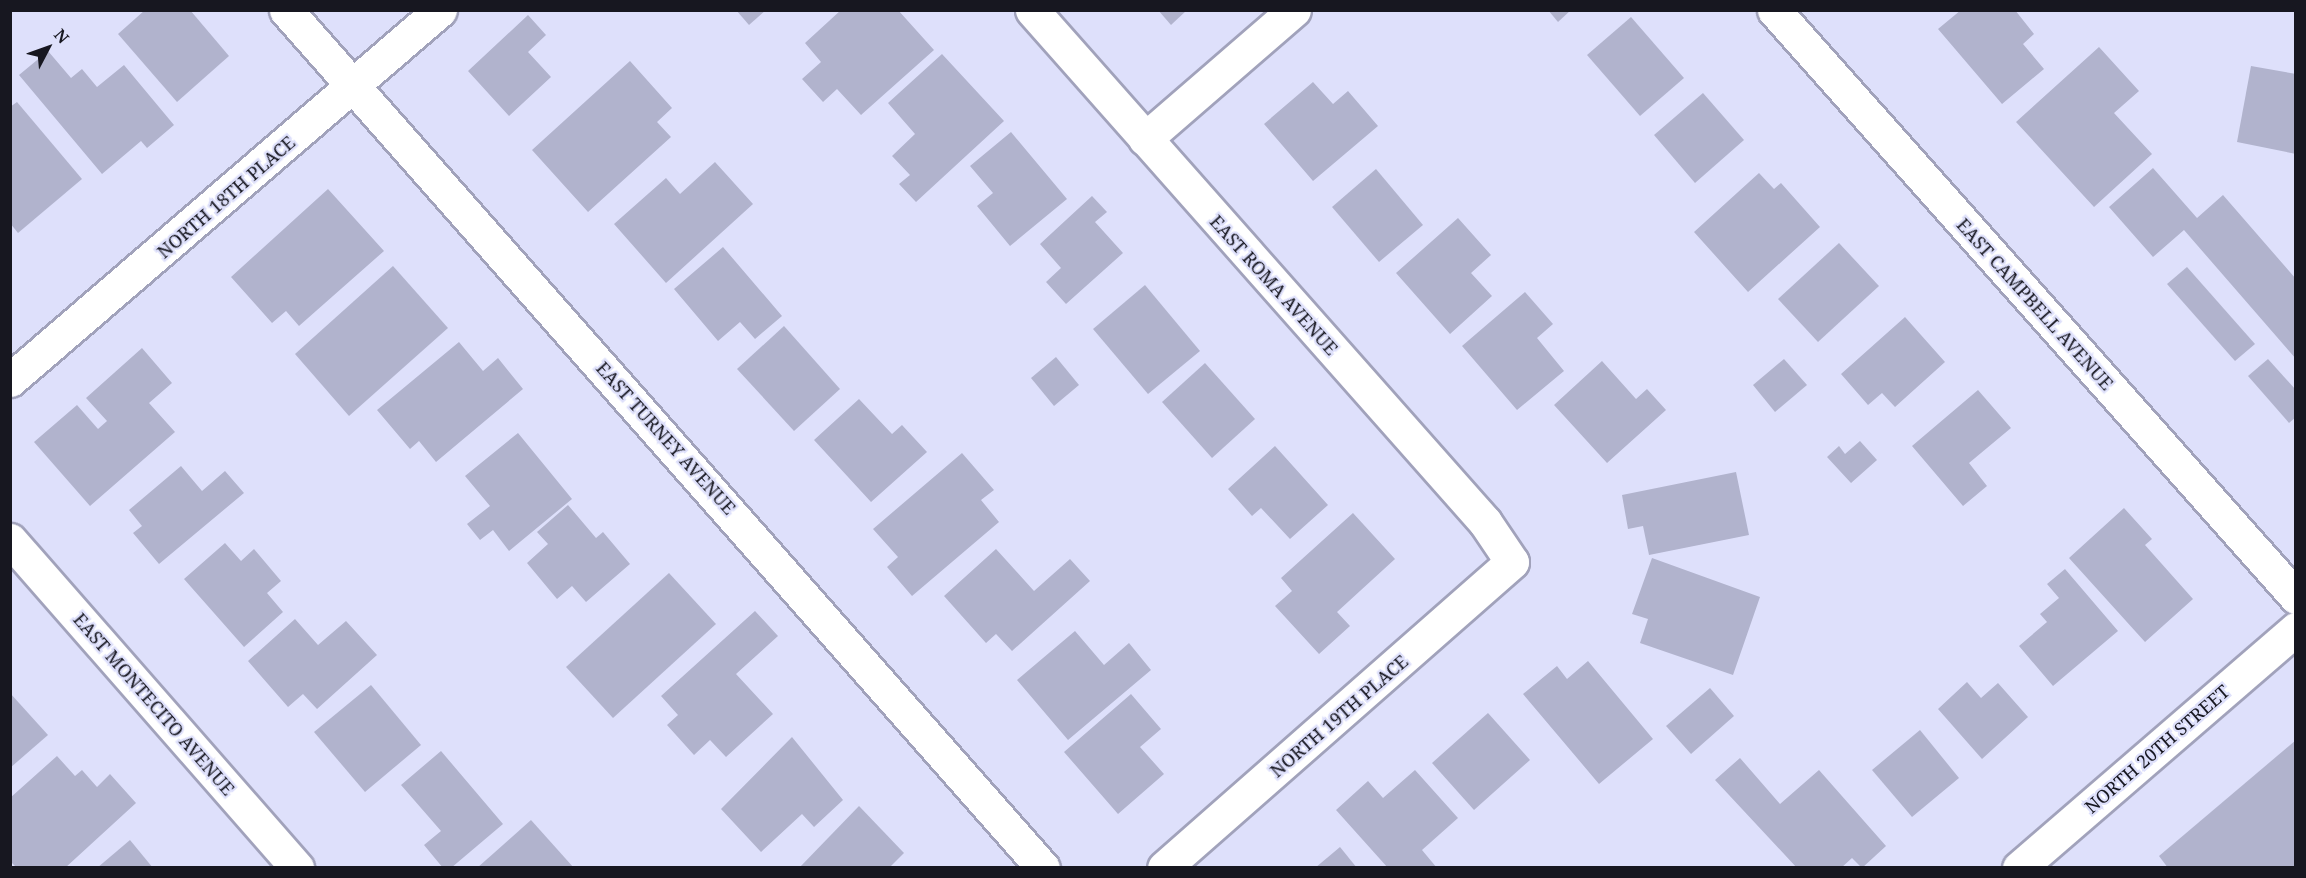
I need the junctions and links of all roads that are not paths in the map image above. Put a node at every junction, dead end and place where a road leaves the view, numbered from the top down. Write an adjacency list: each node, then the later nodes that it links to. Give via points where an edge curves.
1 (286, 10): 6 (street, EAST TURNEY AVENUE)
2 (440, 10): 6 (street, NORTH 18TH PLACE)
3 (1032, 10): 7 (street, EAST ROMA AVENUE)
4 (1294, 10): 7 (street)
5 (1774, 10): 11 (street, EAST CAMPBELL AVENUE)
6 (353, 87): 8 (street, NORTH 18TH PLACE); 14 (street, EAST TURNEY AVENUE)
7 (1145, 139): 10 (street, EAST ROMA AVENUE, via 1485,522)
8 (10, 380)
9 (10, 540): 13 (street, EAST MONTECITO AVENUE)
10 (1512, 562): 15 (street, NORTH 19TH PLACE)
11 (2295, 597)
12 (2295, 629): 16 (street, NORTH 20TH STREET)
13 (297, 867)
14 (1043, 867)
15 (1164, 867)
16 (2019, 867)

